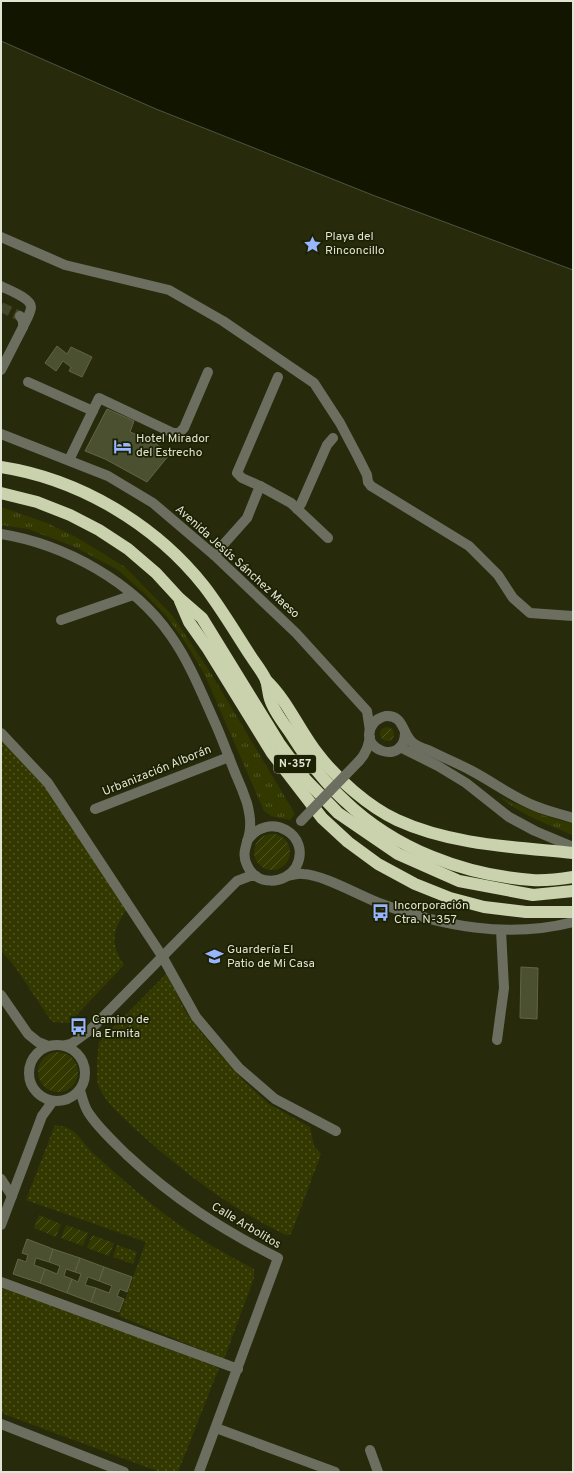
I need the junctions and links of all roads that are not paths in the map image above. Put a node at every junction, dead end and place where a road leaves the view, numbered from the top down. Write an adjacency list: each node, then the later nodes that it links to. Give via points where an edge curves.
1 (2, 240): 22 (street, via 65,265 169,290 223,321 314,384 340,423 371,486 469,546 498,575 513,598 530,613)
2 (1, 286): 4 (street, via 31,304 31,310)
3 (20, 316): 4 (street, via 23,321)
4 (22, 327): 5 (street)
5 (1, 370)
6 (208, 372): 9 (street, via 179,433 172,434 99,398)
7 (278, 376): 14 (street, via 238,470 238,475 242,478)
8 (28, 382): 9 (street)
9 (92, 411): 12 (street)
10 (1, 434): 12 (street, Avenida Jesús Sánchez Maeso)
11 (333, 438): 16 (street, via 327,445)
12 (69, 460): 19 (street, Avenida Jesús Sánchez Maeso, via 108,476 153,503)
13 (1, 467): 24 (highway, N-357, via 30,472 87,493 126,515 159,541 203,586)
14 (260, 486): 16 (street); 19 (street, via 247,518)
15 (1, 493): 21 (highway, N-357, via 70,514 99,530 134,554)
16 (298, 509): 18 (street)
17 (1, 534): 20 (street, via 38,542 70,554 105,574)
18 (328, 538)
19 (214, 555): 25 (street, Avenida Jesús Sánchez Maeso, via 296,633)
20 (133, 595): 23 (street); 32 (street, via 170,634 184,657)
21 (179, 598): 45 (highway, N-357, via 202,618 279,743 306,780 338,813 398,854 459,881 533,895); 46 (highway, via 189,622 272,753 322,818 348,842 378,864 415,884 450,898 484,907 526,912)
22 (573, 616)
23 (61, 620)
24 (266, 680): 39 (highway, via 277,691 318,754 334,772 353,790 387,815 411,826 479,843); 43 (highway, N-357, via 270,700 318,772 345,802 371,823 403,843 461,868 497,876 534,880)
25 (367, 711): 26 (street); 29 (street)
26 (385, 716): 27 (street, via 396,718 403,725); 29 (street, via 375,721)
27 (405, 732): 30 (street, via 404,743); 35 (street, via 415,745 473,771 517,798 536,807)
28 (1, 733): 49 (street, via 48,783)
29 (370, 734): 31 (street, via 375,747); 33 (street, via 367,748)
30 (400, 747): 31 (street); 38 (street, via 466,783 509,817)
31 (384, 752): 33 (street)
32 (229, 757): 34 (street, Urbanización Alborán); 37 (street, via 247,802 250,816)
33 (361, 758): 36 (street, bridge)
34 (95, 810)
35 (573, 818)
36 (290, 833): 37 (street, via 281,827 268,826 256,830); 42 (street, via 296,840 299,853 296,866)
37 (247, 840): 40 (street)
38 (573, 847)
39 (573, 853)
40 (245, 860): 41 (street, via 249,870); 44 (street)
41 (256, 876): 42 (street, via 275,881); 44 (street)
42 (288, 876): 48 (street, via 303,874 317,877 378,902 435,920)
43 (573, 878)
44 (237, 881): 49 (street)
45 (573, 891)
46 (573, 912)
47 (573, 922): 48 (street, via 530,930)
48 (500, 930): 53 (street, via 504,988)
49 (162, 956): 51 (street); 64 (street, via 196,1017 239,1068 275,1099)
50 (1, 995): 52 (street)
51 (89, 1031): 54 (street); 56 (street)
52 (28, 1034): 55 (street); 57 (street, via 32,1043)
53 (497, 1040)
54 (66, 1045): 55 (street); 56 (street)
55 (48, 1046): 57 (street, via 36,1053)
56 (79, 1054): 58 (street, via 86,1073)
57 (32, 1059): 59 (street, via 29,1079)
58 (80, 1090): 60 (street); 62 (street, Calle Arbolitos)
59 (40, 1096): 61 (street); 63 (street, via 43,1105)
60 (67, 1100): 61 (street); 62 (street, Calle Arbolitos)
61 (53, 1101): 63 (street)
62 (88, 1112): 69 (street, Calle Arbolitos, via 110,1138 153,1179 225,1230 278,1258)
63 (42, 1116): 66 (street)
64 (336, 1131)
65 (1, 1179): 66 (street)
66 (12, 1196): 67 (street)
67 (1, 1225)
68 (1, 1282): 69 (street)
69 (238, 1369): 71 (street, Calle Arbolitos)
70 (1, 1424): 73 (street)
71 (216, 1428): 74 (street, Calle Arbolitos); 75 (street)
72 (370, 1450): 76 (street)
73 (124, 1472)
74 (199, 1472)
75 (335, 1472)
76 (378, 1472)

